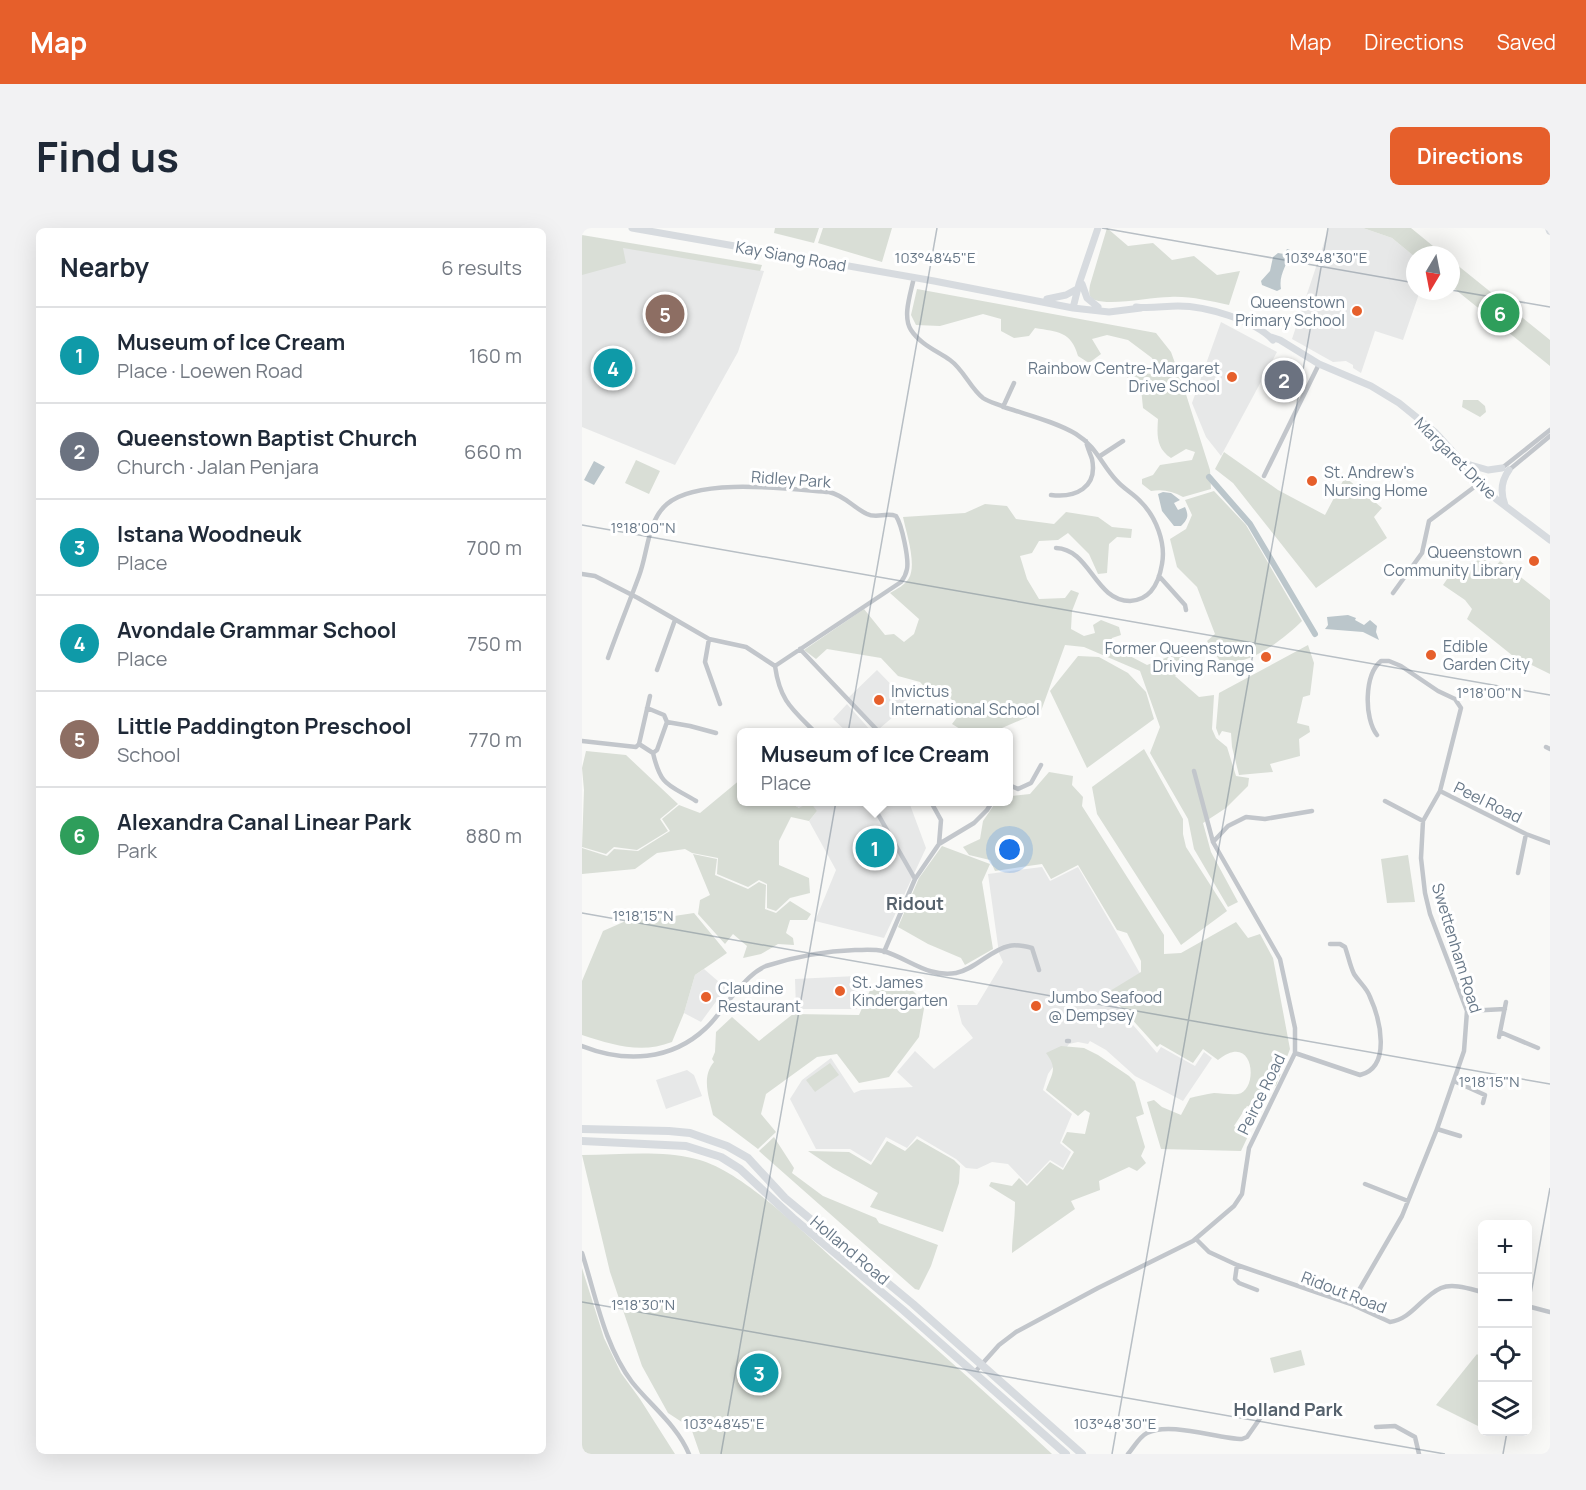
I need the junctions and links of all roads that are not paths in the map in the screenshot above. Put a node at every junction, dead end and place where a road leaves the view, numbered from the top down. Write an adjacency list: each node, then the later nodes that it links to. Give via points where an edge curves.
1 (632, 228): 3 (street, Kay Siang Road)
2 (1098, 228): 4 (street)
3 (914, 277): 5 (street, Kay Siang Road); 12 (street, via 907,320 911,331 952,361 983,398)
4 (1080, 284): 6 (street, via 1066,295); 7 (street); 8 (street, via 1087,298)
5 (1024, 297): 6 (street, Kay Siang Road); 7 (street, Kay Siang Road)
6 (1047, 299): 7 (street, Kay Siang Road)
7 (1075, 307): 8 (street, Margaret Drive); 9 (street, Margaret Drive, via 1109,312)
8 (1098, 307): 9 (street, Margaret Drive)
9 (1141, 308): 10 (street, Margaret Drive, via 1179,306 1218,311 1280,340)
10 (1319, 364): 18 (street, Margaret Drive, via 1371,386 1399,403); 20 (street)
11 (1014, 383): 12 (street)
12 (1003, 406): 15 (street, via 1063,427)
13 (1550, 430): 19 (street, Margaret Drive)
14 (1550, 436): 19 (street, Margaret Drive)
15 (1086, 441): 17 (street); 22 (street, via 1092,460 1089,481 1071,496)
16 (1123, 441): 17 (street)
17 (1100, 456): 27 (street, via 1115,480 1150,513 1161,539)
18 (1465, 463): 19 (street, via 1488,470); 21 (street, Margaret Drive)
19 (1506, 469): 23 (street, via 1502,487)
20 (1264, 476)
21 (1481, 482): 23 (street, Margaret Drive); 28 (street, via 1429,521 1422,553)
22 (1051, 495)
23 (1506, 507): 24 (street, Margaret Drive)
24 (1550, 540)
25 (1056, 548): 27 (street, via 1075,553 1108,593 1124,600 1142,598 1152,592)
26 (582, 574): 29 (street, via 595,576)
27 (1160, 576): 30 (street)
28 (1393, 592)
29 (631, 595): 31 (street); 33 (street, Ridley Park, via 655,521 666,505 685,493 744,487 829,492 868,515 896,516 908,566 905,577); 34 (street, Ridley Park)
30 (1186, 609)
31 (675, 620): 32 (street); 36 (street)
32 (709, 639): 35 (street, via 746,647); 38 (street, via 705,662)
33 (800, 650): 35 (street, Ridley Park); 42 (street)
34 (608, 657)
35 (775, 666): 41 (street, via 783,697)
36 (657, 670)
37 (650, 696): 39 (street)
38 (720, 704)
39 (647, 708): 40 (street, via 664,715); 46 (street)
40 (667, 722): 43 (street); 47 (street)
41 (811, 728)
42 (875, 728)
43 (716, 733)
44 (1377, 735): 51 (street, Swettenham Road, via 1367,708 1369,690 1381,661 1401,666 1459,703 1461,712)
45 (582, 741): 46 (street, via 629,747)
46 (639, 744): 47 (street)
47 (654, 753): 52 (street, via 664,782)
48 (1041, 765): 50 (street, via 1031,783 1018,789)
49 (1194, 771): 60 (street, Peirce Road)
50 (1013, 787)
51 (1440, 791): 58 (street, Swettenham Road); 59 (street, Peel Road)
52 (696, 801)
53 (1385, 801): 58 (street)
54 (874, 806): 64 (street)
55 (934, 806): 62 (street, via 941,820)
56 (989, 806): 62 (street, via 974,823)
57 (1312, 811): 60 (street, via 1265,819 1246,817 1228,826)
58 (1423, 821): 70 (street, Swettenham Road, via 1421,858 1427,905)
59 (1526, 834): 61 (street, Peel Road); 63 (street, Peel Road)
60 (1213, 842): 73 (street, Peirce Road, via 1277,953 1295,1028)
61 (1550, 843)
62 (939, 844): 64 (street)
63 (1518, 873)
64 (915, 879): 66 (street)
65 (1330, 944): 73 (street, via 1345,947 1354,973 1370,995 1380,1032 1378,1061 1373,1070 1360,1075)
66 (884, 952): 67 (street, via 945,974 971,968 1010,945 1032,948); 71 (street, via 800,955 763,967 696,1036 654,1056 630,1056)
67 (1039, 970)
68 (1506, 1002): 69 (street)
69 (1504, 1010): 70 (street); 72 (street, via 1499,1034)
70 (1467, 1011): 74 (street, Swettenham Road, via 1464,1051)
71 (582, 1046)
72 (1538, 1048)
73 (1295, 1053): 82 (street, Peirce Road, via 1249,1148 1239,1200)
74 (1454, 1081): 75 (street, via 1485,1095); 77 (street, Swettenham Road)
75 (1483, 1102)
76 (582, 1128): 84 (main road, Holland Road, via 690,1133 727,1146 748,1158 785,1198)
77 (1437, 1129): 78 (street); 81 (street, Swettenham Road)
78 (1460, 1136)
79 (582, 1141): 85 (main road, Holland Road, via 677,1145 721,1157 740,1169)
80 (1365, 1184): 81 (street)
81 (1408, 1202): 89 (street, Swettenham Road)
82 (1196, 1239): 86 (street, Ridout Road, via 1209,1252); 92 (street, Peirce Road, via 1016,1332)
83 (582, 1253): 98 (street, via 619,1361 678,1433)
84 (853, 1253): 85 (main road); 92 (main road, Holland Road)
85 (847, 1264): 93 (main road, Holland Road)
86 (1237, 1265): 87 (street, via 1235,1278); 89 (street, Ridout Road)
87 (1257, 1290)
88 (1478, 1291): 89 (street, Ridout Road, via 1441,1288 1404,1318 1390,1322)
89 (1351, 1304)
90 (1532, 1307): 91 (street)
91 (1550, 1312)
92 (982, 1363): 93 (street, Peirce Road); 95 (main road, Holland Road)
93 (974, 1373): 97 (main road, Holland Road)
94 (1263, 1414): 101 (street, via 1242,1439 1174,1430 1151,1431)
95 (1049, 1424): 97 (main road); 100 (main road, Holland Road)
96 (1376, 1427): 102 (street, via 1395,1426 1415,1437)
97 (1050, 1440): 99 (main road, Holland Road)
98 (689, 1454)
99 (1065, 1454)
100 (1082, 1454)
101 (1128, 1454)
102 (1420, 1454)

